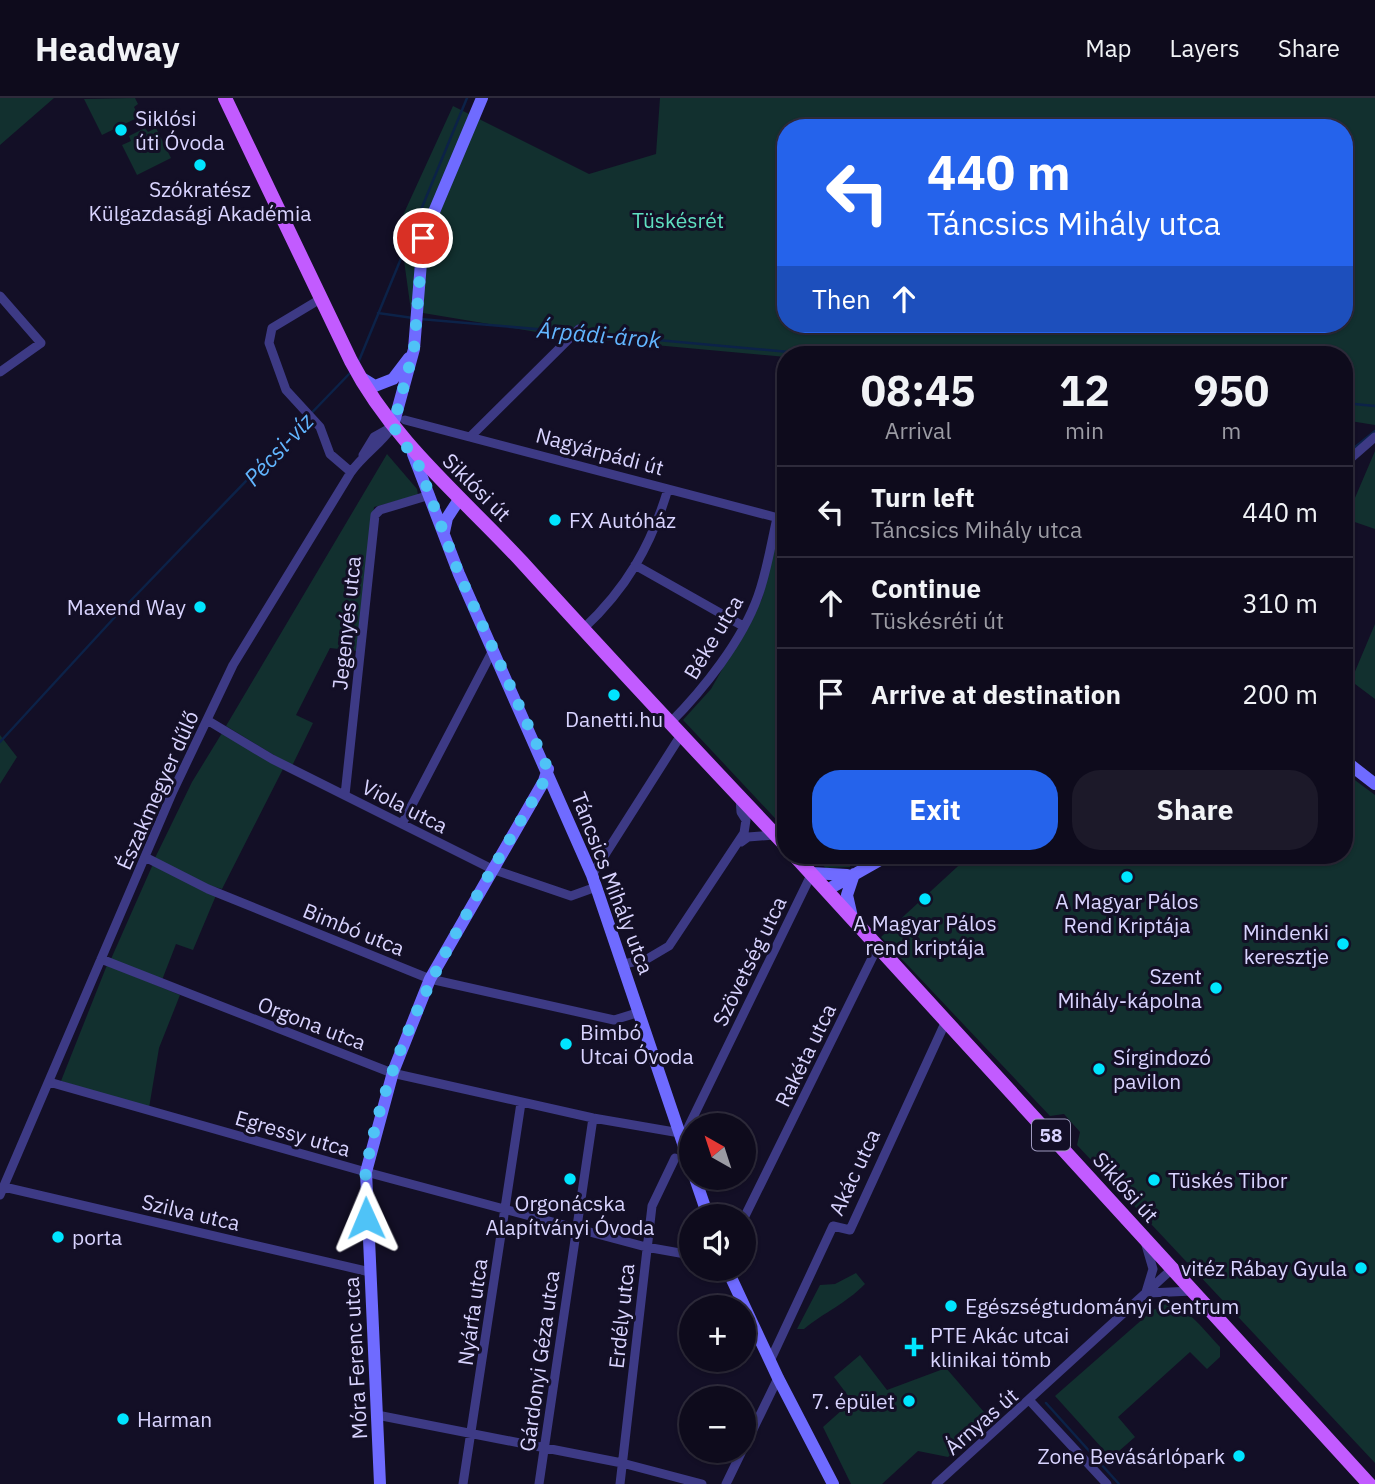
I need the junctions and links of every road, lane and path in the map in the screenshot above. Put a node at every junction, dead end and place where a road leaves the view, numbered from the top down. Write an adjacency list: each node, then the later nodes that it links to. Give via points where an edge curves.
1 (225, 98): 4 (main road, Siklósi út)
2 (482, 98): 6 (street, via 428,222 420,259)
3 (0, 296): 8 (street, via 41,343)
4 (322, 298): 7 (main road, Siklósi út); 14 (street, via 278,323 269,335 275,364 292,398 325,436 330,454)
5 (577, 332): 10 (street)
6 (414, 349): 7 (street, via 387,384 375,386); 9 (street)
7 (354, 368): 9 (main road, Siklósi út)
8 (0, 372)
9 (399, 423): 10 (street, Nagyárpádi út); 12 (main road, Siklósi út); 14 (street, Északmegyer dűlő)
10 (470, 437): 15 (street, Nagyárpádi út)
11 (1375, 437): 13 (street)
12 (412, 450): 16 (street, Táncsics Mihály utca); 17 (main road, Siklósi út)
13 (1353, 456)
14 (351, 472): 25 (street, Északmegyer dűlő, via 233,665)
15 (668, 489): 18 (street, Nagyárpádi út); 21 (street, via 656,530)
16 (430, 495): 20 (street, Táncsics Mihály utca); 31 (street, Jegenyés utca, via 375,515)
17 (460, 498): 20 (street, via 444,525); 23 (main road, Siklósi út)
18 (777, 518)
19 (777, 533): 22 (street, Béke utca, via 758,597)
20 (447, 542): 24 (street, Táncsics Mihály utca)
21 (635, 565): 22 (street); 23 (street, via 616,597)
22 (743, 626): 26 (street, Béke utca, via 702,691)
23 (583, 629): 26 (main road, Siklósi út)
24 (493, 650): 29 (street, Táncsics Mihály utca); 35 (street)
25 (207, 720): 31 (street, Viola utca); 38 (street, Északmegyer dűlő)
26 (670, 723): 27 (main road, Siklósi út)
27 (681, 735): 33 (main road, Siklósi út); 44 (street)
28 (1353, 767): 30 (street)
29 (548, 769): 32 (street, Táncsics Mihály utca); 34 (street, Móra Ferenc utca)
30 (1375, 783)
31 (345, 795): 35 (street, Viola utca)
32 (559, 796): 34 (street, via 551,793); 44 (street, Táncsics Mihály utca)
33 (740, 798): 36 (main road, Siklósi út); 37 (street, via 746,827)
34 (530, 806): 41 (street, Móra Ferenc utca)
35 (402, 824): 41 (street, Viola utca)
36 (775, 835): 37 (street, via 748,837)
37 (728, 856): 49 (street, via 669,946 647,959)
38 (145, 858): 48 (street, Északmegyer dűlő); 50 (street, Bimbó utca, via 208,889)
39 (803, 864): 42 (main road, 58)
40 (872, 864): 43 (street)
41 (492, 869): 44 (street, Viola utca, via 571,896); 50 (street, Móra Ferenc utca)
42 (812, 873): 43 (street); 45 (main road, 58); 56 (street, Szövetség utca)
43 (854, 874): 45 (street); 46 (street, via 846,904)
44 (594, 881): 49 (street, Táncsics Mihály utca)
45 (828, 890): 46 (main road, 58)
46 (852, 917): 47 (main road, Siklósi út / 58)
47 (878, 946): 52 (main road, Siklósi út / 58); 63 (street, Rakéta utca)
48 (102, 959): 53 (street, Orgona utca); 54 (street, Északmegyer dűlő)
49 (624, 964): 51 (street, Táncsics Mihály utca)
50 (430, 979): 51 (street, Bimbó utca, via 614,1020); 53 (street, Móra Ferenc utca)
51 (640, 1012): 58 (street, Táncsics Mihály utca)
52 (946, 1021): 66 (main road, Siklósi út / 58); 74 (street, Akác utca, via 850,1230 833,1226)
53 (392, 1073): 55 (street, Orgona utca); 61 (street, Móra Ferenc utca)
54 (49, 1082): 61 (street, Egressy utca); 62 (street, Északmegyer dűlő)
55 (521, 1103): 57 (street, Orgona utca); 64 (street, Nyárfa utca)
56 (692, 1113)
57 (593, 1118): 59 (street, Orgona utca); 65 (street, Gárdonyi Géza utca)
58 (679, 1130)
59 (679, 1136)
60 (675, 1158): 67 (street, Erdély utca, via 652,1206)
61 (366, 1172): 64 (street, Egressy utca); 70 (street, Móra Ferenc utca)
62 (2, 1191): 70 (street, Szilva utca)
63 (751, 1204)
64 (505, 1210): 65 (street, Egressy utca); 79 (street, Nyárfa utca)
65 (575, 1227): 67 (street, Egressy utca); 80 (street, Gárdonyi Géza utca)
66 (1144, 1239): 69 (main road, Siklósi út / 58); 73 (street, via 1152,1262)
67 (646, 1247): 68 (street, Egressy utca); 81 (street, Erdély utca)
68 (679, 1253)
69 (1172, 1269): 72 (main road, Siklósi út / 58); 73 (street, Árnyas út)
70 (370, 1272): 77 (street, Móra Ferenc utca)
71 (733, 1281): 74 (street)
72 (1195, 1292): 73 (street); 92 (main road, Siklósi út / 58)
73 (1146, 1294): 76 (street, Árnyas út)
74 (770, 1361): 75 (street)
75 (778, 1378): 78 (street); 89 (street)
76 (1030, 1401): 90 (street, Árnyas út); 91 (street)
77 (377, 1415): 79 (street); 83 (street, Móra Ferenc utca)
78 (756, 1423)
79 (472, 1433): 80 (street); 84 (street, Nyárfa utca)
80 (545, 1447): 81 (street); 85 (street, Gárdonyi Géza utca)
81 (622, 1462): 86 (street, Erdély utca); 87 (street)
82 (736, 1463): 88 (street)
83 (380, 1484)
84 (463, 1484)
85 (539, 1484)
86 (620, 1484)
87 (702, 1484)
88 (726, 1484)
89 (833, 1484)
90 (936, 1484)
91 (1107, 1484)
92 (1369, 1484)

